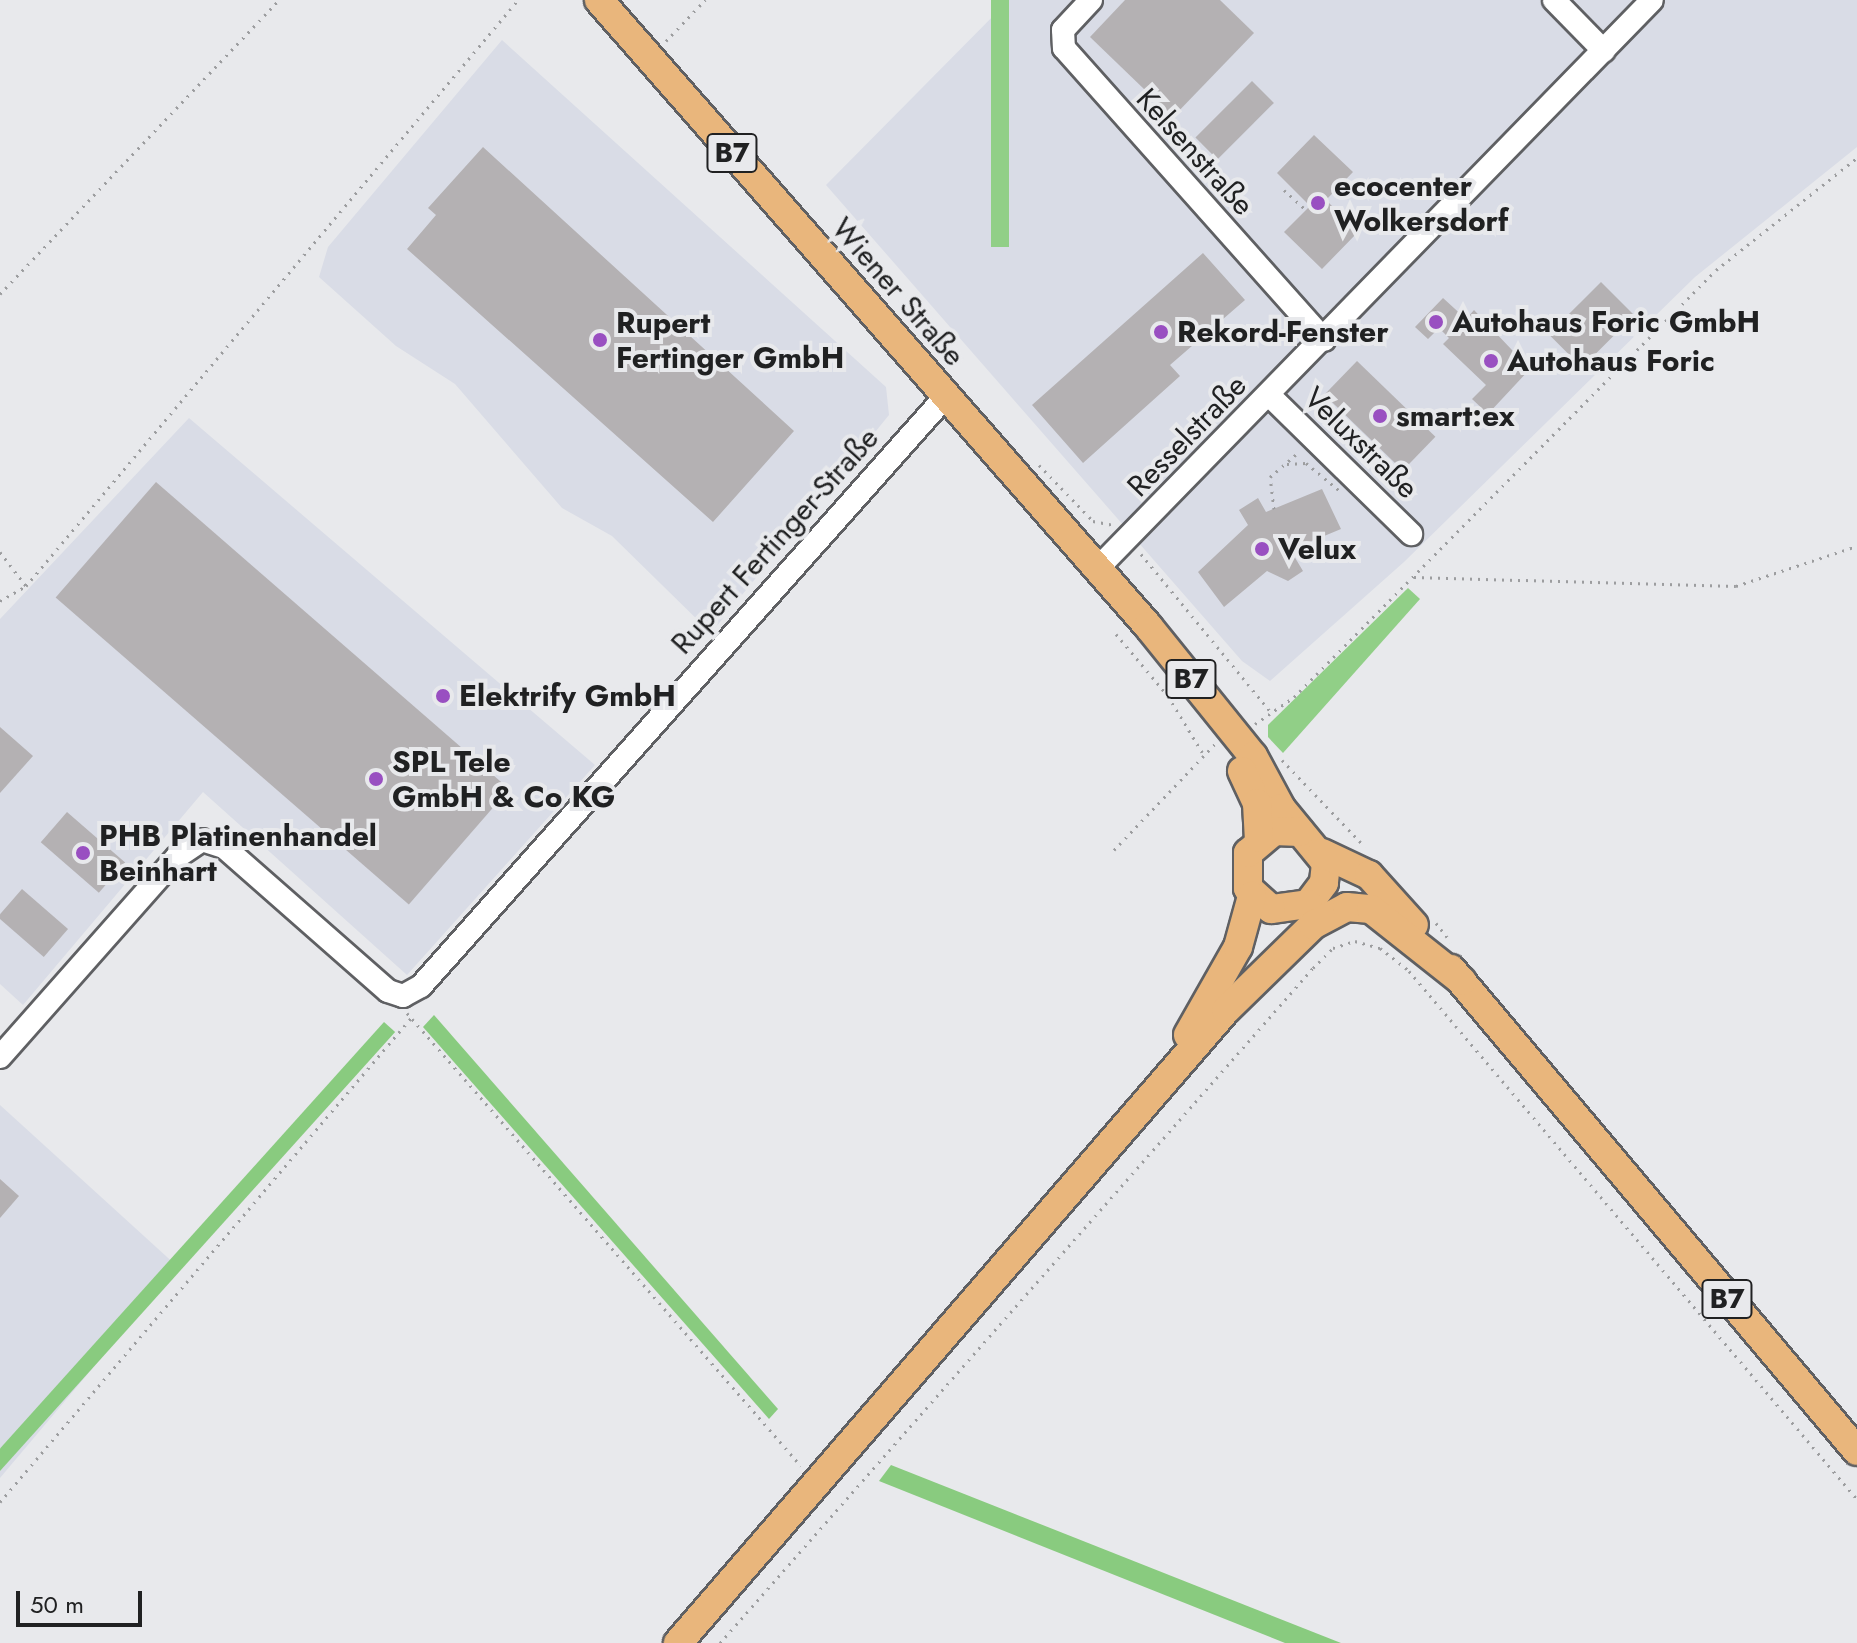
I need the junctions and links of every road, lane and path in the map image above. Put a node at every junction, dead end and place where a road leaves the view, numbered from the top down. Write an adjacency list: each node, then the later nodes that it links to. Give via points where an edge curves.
1 (279, 0): 13 (path)
2 (518, 0): 25 (path)
3 (599, 0): 9 (main road, Wiener Straße / B7)
4 (705, 0): 9 (path)
5 (1091, 0): 14 (street, Kelsenstraße, via 1063,30 1064,48)
6 (1554, 0): 8 (street)
7 (1652, 0): 8 (street, Resselstraße)
8 (1604, 51): 14 (street, Resselstraße)
9 (650, 58): 16 (main road, Wiener Straße / B7)
10 (1857, 158): 24 (path, via 1716,270)
11 (1284, 190): 12 (path)
12 (1306, 210)
13 (0, 294)
14 (1324, 340): 15 (street, Resselstraße)
15 (1269, 395): 17 (street, Veluxstraße); 20 (street, Resselstraße)
16 (945, 397): 23 (main road, Wiener Straße / B7); 39 (street, Rupert Fertinger-Straße, via 421,986)
17 (1313, 438): 18 (path, via 1270,477); 19 (street, Veluxstraße)
18 (1274, 509)
19 (1411, 534)
20 (1128, 539): 23 (street, Resselstraße); 24 (path, via 1271,713)
21 (1857, 546): 24 (path, via 1736,586)
22 (0, 552): 25 (path)
23 (1098, 568): 28 (main road, Wiener Straße / B7)
24 (1414, 577)
25 (26, 586): 26 (path)
26 (0, 601)
27 (1116, 634): 29 (path, via 1168,696)
28 (1230, 735): 29 (path); 30 (main road, B7, via 1253,756); 31 (main road, B7, via 1257,803)
29 (1202, 752): 32 (path)
30 (1300, 832): 31 (main road); 33 (main road, B7)
31 (1259, 838): 36 (main road, B7, via 1245,861)
32 (1114, 850)
33 (1322, 853): 34 (main road); 35 (main road, B7, via 1369,875)
34 (1321, 891): 35 (main road, via 1358,886); 37 (main road, via 1300,909)
35 (1388, 895): 38 (main road, B7)
36 (1252, 896): 37 (main road); 43 (main road, via 1225,972)
37 (1282, 911): 40 (main road)
38 (1462, 981): 40 (main road, via 1381,915 1347,907 1313,925); 44 (main road, B7)
39 (395, 993): 41 (path); 42 (street, via 224,847 202,840 177,857)
40 (1226, 1010): 43 (main road)
41 (411, 1018): 45 (path); 47 (path)
42 (0, 1057)
43 (1118, 1136): 45 (main road)
44 (1857, 1451)
45 (817, 1484): 48 (main road)
46 (1857, 1499): 49 (path, via 1409,971 1380,948 1355,941 1333,948 1313,968)
47 (0, 1502)
48 (678, 1643)
49 (720, 1643)

